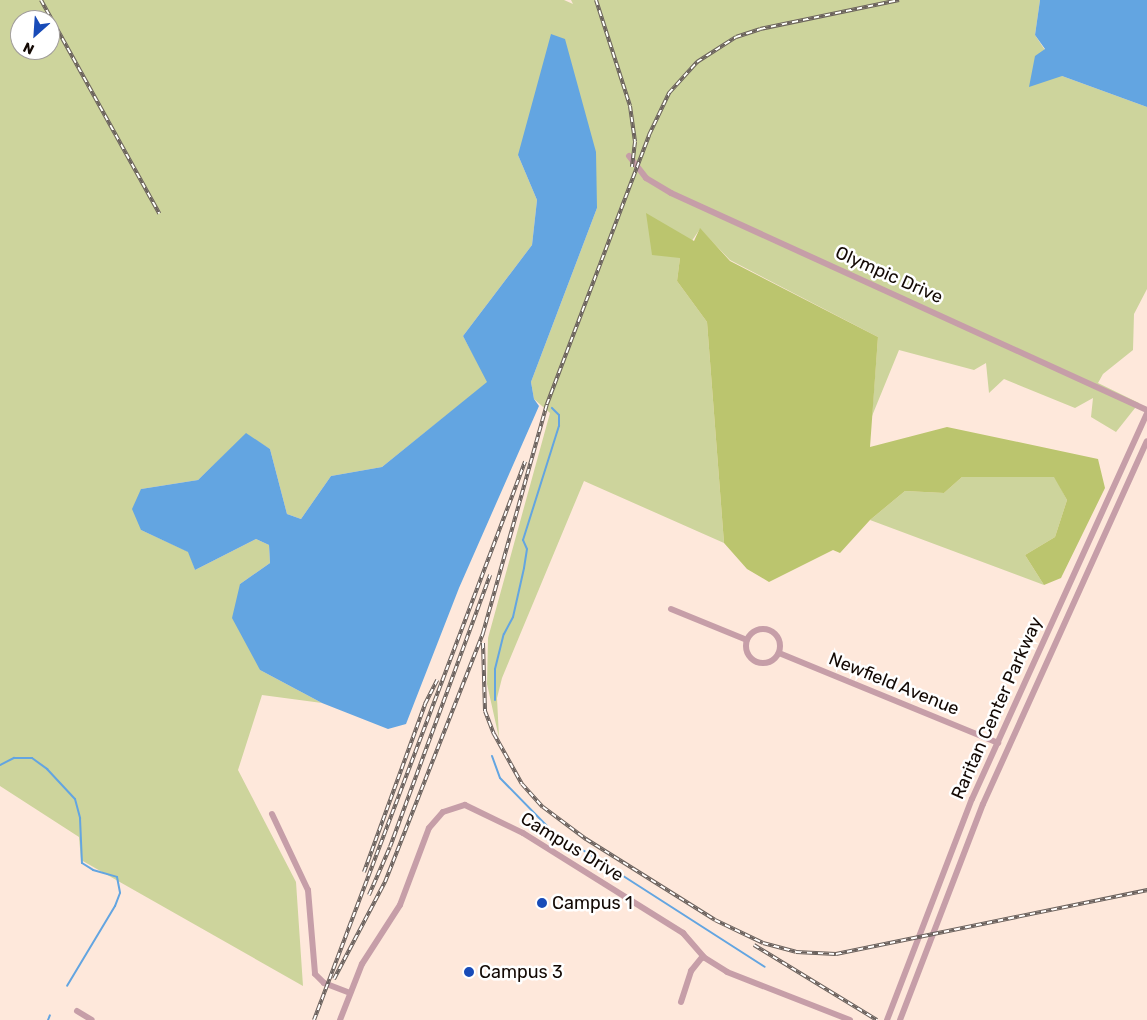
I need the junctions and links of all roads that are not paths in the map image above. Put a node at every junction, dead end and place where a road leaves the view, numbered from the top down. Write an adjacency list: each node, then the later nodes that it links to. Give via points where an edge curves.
1 (628, 156): 2 (street, Olympic Drive, via 646,178 671,193)
2 (1147, 411): 7 (street, Raritan Center Parkway)
3 (1147, 441): 17 (street, Raritan Center Parkway, via 983,804)
4 (671, 609): 5 (street)
5 (747, 640): 6 (street, via 748,654 756,662 770,662); 6 (street, via 758,630 770,631 779,640)
6 (778, 653): 7 (street, Newfield Avenue)
7 (998, 743): 16 (street, Raritan Center Parkway, via 966,816)
8 (272, 814): 10 (street, via 308,890 314,974 324,983)
9 (703, 956): 10 (street, Campus Drive, via 683,932 528,836 468,805 447,809 431,824 400,905 374,940); 11 (street, via 691,971); 15 (street, Campus Drive, via 741,979)
10 (350, 993): 14 (street)
11 (681, 1002)
12 (77, 1011): 13 (street)
13 (92, 1020)
14 (340, 1020)
15 (850, 1020)
16 (888, 1020)
17 (900, 1020)

